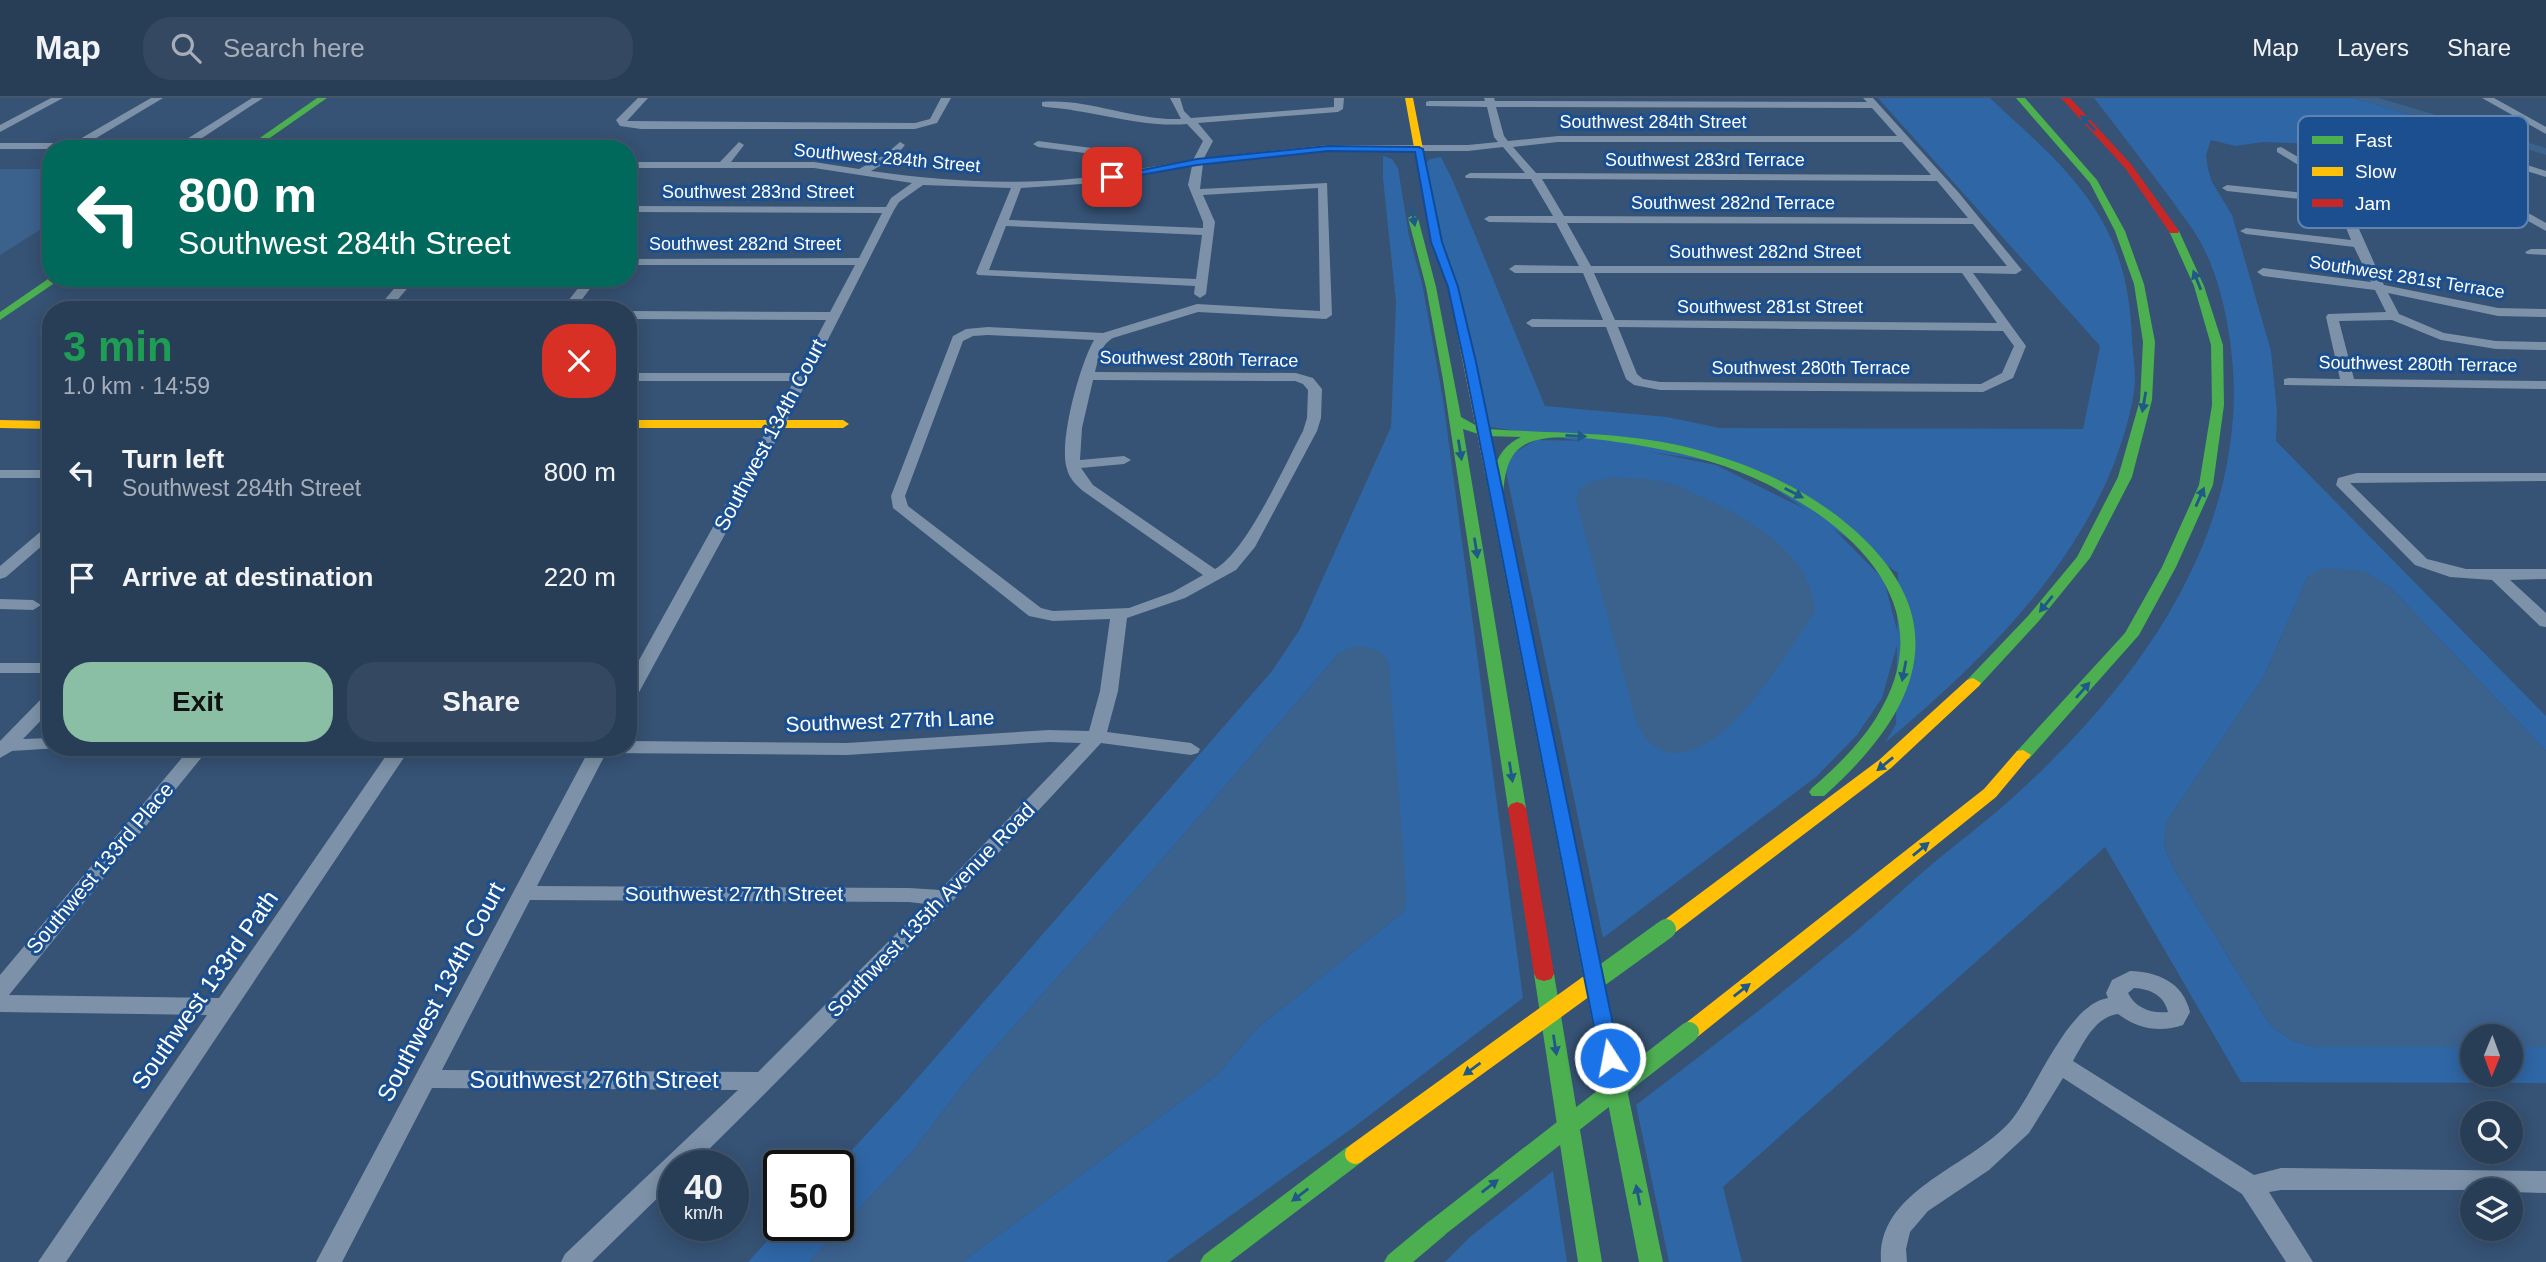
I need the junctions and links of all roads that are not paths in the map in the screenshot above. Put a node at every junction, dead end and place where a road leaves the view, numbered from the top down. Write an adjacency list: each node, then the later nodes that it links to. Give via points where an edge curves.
1 (58, 98): 23 (street)
2 (158, 98): 27 (street)
3 (258, 98): 28 (street)
4 (323, 98): 29 (main road)
5 (643, 98): 6 (street, via 621,120 623,124 911,127 932,122)
6 (946, 98)
7 (1174, 98): 22 (street, via 1175,107)
8 (1393, 98): 38 (main road)
9 (1409, 98): 38 (main road)
10 (2020, 98): 66 (main road, via 2094,182)
11 (2065, 98): 52 (main road, one-way to 11)
12 (2487, 98): 19 (street)
13 (1490, 101): 14 (street); 17 (street); 33 (street)
14 (1871, 101): 26 (street)
15 (1338, 103): 22 (street)
16 (1045, 104): 22 (street)
17 (1429, 104)
18 (2097, 108): 52 (main road, via 2143,171)
19 (2519, 116)
20 (2014, 117): 66 (main road, via 2075,174)
21 (2528, 121): 24 (street)
22 (1188, 122): 36 (street, via 1203,130 1208,141)
23 (0, 129)
24 (2546, 131)
25 (1364, 136): 36 (street)
26 (1905, 139): 33 (street, Southwest 284th Street, via 1558,139); 49 (street)
27 (86, 140)
28 (192, 140)
29 (261, 140)
30 (1038, 144): 46 (street, via 1111,153)
31 (739, 145): 41 (street)
32 (900, 145): 44 (street)
33 (1505, 145): 38 (street, Southwest 284th Street); 48 (street)
34 (0, 146): 35 (street)
35 (42, 147)
36 (1202, 149): 42 (street)
37 (2281, 150): 39 (street)
38 (1408, 153): 42 (street, Southwest 284th Street); 108 (main road, via 1453,287)
39 (2298, 161)
40 (637, 165): 41 (street, Southwest 284th Street)
41 (722, 166): 44 (street, Southwest 284th Street, via 814,165)
42 (1196, 166): 46 (street, Southwest 284th Street); 55 (street, via 1193,185)
43 (2528, 168): 45 (street)
44 (863, 171): 50 (street, Southwest 284th Street)
45 (2546, 174)
46 (1131, 176): 51 (street, Southwest 284th Street, via 1061,187)
47 (1470, 176): 48 (street, Southwest 283rd Terrace)
48 (1537, 177): 49 (street, Southwest 283rd Terrace); 61 (street)
49 (1940, 178): 62 (street)
50 (920, 182): 51 (street, Southwest 284th Street); 58 (street, Southwest 134th Court)
51 (1017, 185): 63 (street)
52 (2143, 185): 157 (main road, one-way to 52, bridge, via 1990,793 2131,635 2169,567 2206,485 2218,405 2217,345 2199,286 2180,240)
53 (2227, 188): 54 (street)
54 (2298, 191)
55 (1197, 192): 68 (street, via 1209,222); 85 (street, via 1323,185 1325,315)
56 (1410, 201): 102 (main road, one-way to 102, via 1432,288)
57 (637, 209): 58 (street, Southwest 283nd Street)
58 (889, 210): 73 (street, Southwest 134th Court)
59 (2528, 218): 65 (street)
60 (1489, 219): 61 (street, Southwest 282nd Terrace)
61 (1560, 220): 62 (street, Southwest 282nd Terrace); 75 (street)
62 (1977, 221): 76 (street, Southwest 282nd Street, via 2016,270)
63 (1002, 223): 68 (street); 78 (street, via 982,273)
64 (2353, 228): 69 (street)
65 (2546, 228)
66 (2120, 231): 141 (main road, one-way to 141, via 2139,284 2149,342 2146,400 2126,477 2083,558 2033,620 1962,695 1894,756)
67 (2246, 231): 69 (street)
68 (1208, 232): 78 (street)
69 (2358, 244): 82 (street)
70 (2531, 251): 71 (street)
71 (2546, 252)
72 (637, 261): 73 (street, Southwest 282nd Street)
73 (862, 261): 88 (street, Southwest 134th Court)
74 (1515, 269): 75 (street, Southwest 282nd Street)
75 (1586, 269): 76 (street, Southwest 282nd Street); 92 (street)
76 (1965, 270): 93 (street)
77 (2263, 272): 82 (street, Southwest 281st Terrace)
78 (1203, 282): 85 (street)
79 (44, 287): 90 (main road)
80 (402, 287): 83 (street)
81 (585, 287): 84 (street)
82 (2379, 287): 86 (street, Southwest 281st Terrace, via 2498,312); 89 (street)
83 (388, 301)
84 (574, 301)
85 (1196, 308): 94 (street)
86 (2546, 313)
87 (637, 315): 88 (street)
88 (833, 316): 98 (street, Southwest 134th Court)
89 (2394, 316): 95 (street, via 2441,336 2496,345); 100 (street, via 2332,317)
90 (0, 317)
91 (1532, 323): 92 (street, Southwest 281st Street)
92 (1611, 323): 93 (street, Southwest 281st Street); 93 (street, Southwest 280th Terrace, via 1631,376 1660,386 1983,388 2008,375 2020,346)
93 (2007, 327)
94 (1106, 337): 96 (street, via 1095,349); 123 (street, via 999,331 966,334 955,341 897,502 1035,612)
95 (2546, 346)
96 (1088, 376): 111 (street); 120 (street, Southwest 280th Terrace, via 1283,376 1308,381 1315,389 1310,431 1243,553)
97 (637, 377): 98 (street)
98 (802, 377): 105 (street, Southwest 134th Court)
99 (2289, 382): 100 (street, Southwest 280th Terrace)
100 (2348, 383): 101 (street, Southwest 280th Terrace)
101 (2546, 385)
102 (1455, 419): 108 (main road); 158 (main road, one-way to 158)
103 (0, 424): 107 (main road)
104 (637, 424): 105 (main road)
105 (778, 424): 106 (main road); 127 (street, Southwest 134th Court)
106 (843, 424)
107 (42, 425)
108 (1484, 432): 109 (main road); 115 (main road)
109 (1541, 434): 115 (main road, via 1509,446 1500,460); 137 (main road, one-way to 137, via 1622,439 1672,448 1754,473 1815,504 1864,543 1894,582 1908,617 1902,685 1879,732)
110 (1124, 460): 111 (street)
111 (1072, 465): 120 (street, via 1097,496)
112 (0, 474): 113 (street)
113 (42, 474)
114 (2546, 477): 117 (street, via 2357,477 2343,481 2421,562 2458,573)
115 (1496, 494): 159 (main road, one-way to 115)
116 (42, 538): 118 (street)
117 (2494, 573): 119 (street); 124 (street)
118 (0, 574)
119 (2546, 574)
120 (1214, 576): 123 (street, via 1150,608)
121 (0, 604): 122 (street)
122 (33, 605)
123 (1119, 615): 129 (street)
124 (2546, 622)
125 (0, 668): 126 (street)
126 (42, 668)
127 (637, 680)
128 (42, 708): 132 (street)
129 (1097, 737): 131 (street, Southwest 277th Lane, via 847,749); 133 (street, Southwest 277th Lane); 140 (street, Southwest 135th Avenue Road)
130 (42, 745): 132 (street)
131 (637, 747)
132 (4, 748)
133 (1191, 749)
134 (194, 756): 142 (street, Southwest 133rd Place)
135 (396, 756): 145 (street, Southwest 133rd Path)
136 (595, 756): 139 (street, Southwest 134th Court)
137 (1804, 803)
138 (1730, 860): 141 (main road, via 1698,885)
139 (522, 893): 140 (street, Southwest 277th Street); 147 (street, Southwest 134th Court)
140 (945, 898): 148 (street, Southwest 135th Avenue Road)
141 (1666, 929): 156 (main road, one-way to 156, bridge)
142 (0, 990)
143 (0, 1003): 145 (street)
144 (2123, 1005): 146 (street, via 2101,1008 2082,1027)
145 (226, 1007): 153 (street, Southwest 133rd Path)
146 (2060, 1064): 152 (street); 160 (street, via 2021,1126 1980,1163 1919,1203 1899,1227)
147 (425, 1079): 148 (street, Southwest 276th Street); 154 (street, Southwest 134th Court)
148 (763, 1081): 149 (street, Southwest 135th Avenue Road)
149 (691, 1150)
150 (658, 1181): 155 (street, Southwest 135th Avenue Road)
151 (2546, 1182): 152 (street, via 2281,1179)
152 (2251, 1186): 161 (street)
153 (51, 1262)
154 (329, 1262)
155 (574, 1262)
156 (1212, 1262)
157 (1396, 1262)
158 (1590, 1262)
159 (1651, 1262)
160 (1894, 1262)
161 (2300, 1262)

